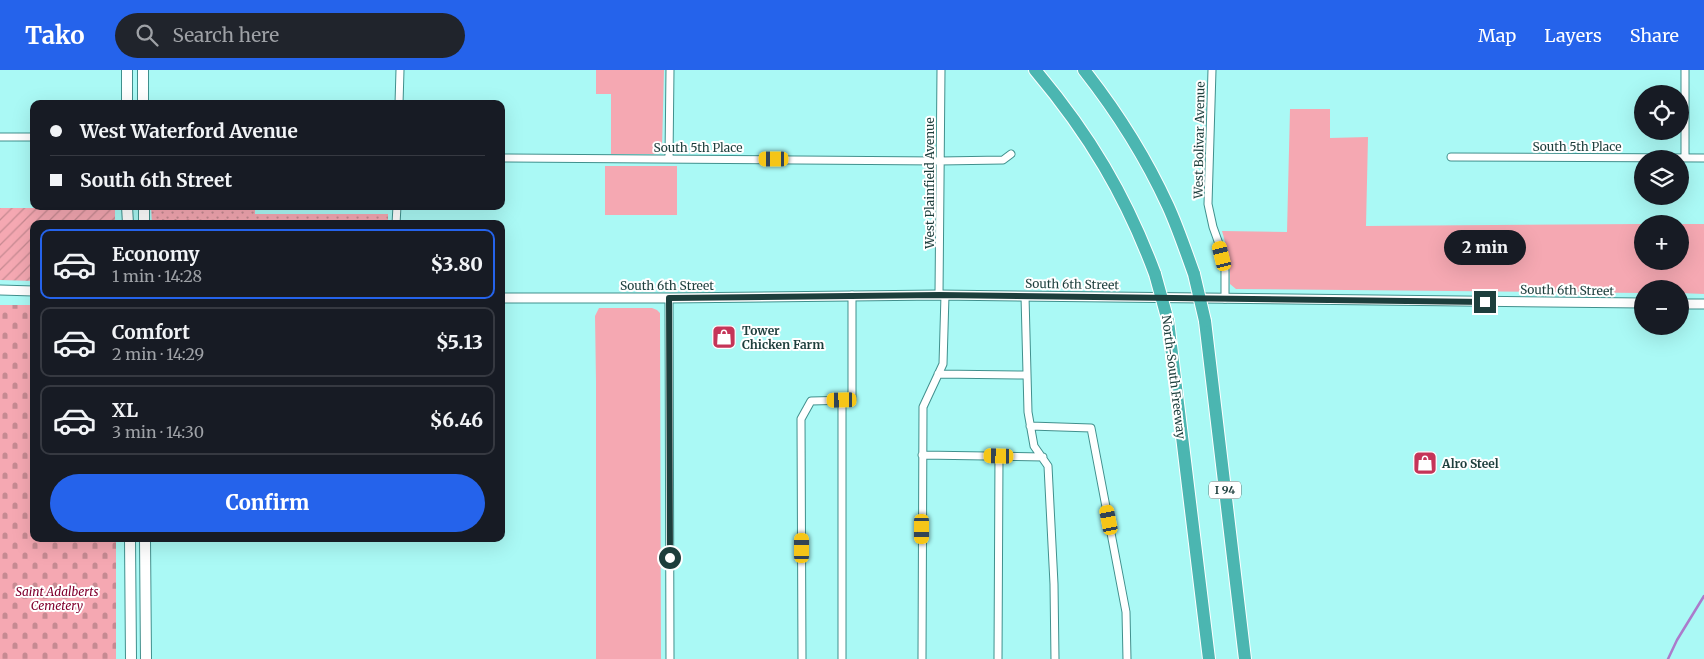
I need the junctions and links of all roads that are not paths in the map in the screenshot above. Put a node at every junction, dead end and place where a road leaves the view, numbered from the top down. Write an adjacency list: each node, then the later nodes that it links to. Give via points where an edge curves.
1 (127, 70): 10 (main road)
2 (143, 70): 11 (main road)
3 (400, 70): 12 (street)
4 (670, 70): 19 (street)
5 (941, 70): 23 (street, West Plainfield Avenue)
6 (1035, 70): 53 (highway, North-South Freeway, bridge, via 1095,150 1141,236 1155,274 1168,322)
7 (1084, 70): 54 (highway, I 94, bridge, via 1120,117 1149,168 1168,206 1194,274 1205,321)
8 (1212, 70): 31 (street, West Bolivar Avenue, via 1208,204 1225,270)
9 (1685, 70): 15 (street)
10 (127, 100)
11 (144, 100)
12 (399, 100)
13 (0, 137): 14 (street)
14 (30, 137)
15 (1685, 150)
16 (1011, 154): 23 (street, South 5th Place, via 1003,160)
17 (1451, 157): 20 (street, South 5th Place)
18 (505, 158): 19 (street, South 5th Place)
19 (670, 158): 23 (street, South 5th Place)
20 (1634, 158)
21 (1689, 158): 22 (street, South 5th Place)
22 (1704, 158)
23 (940, 161): 27 (street, West Plainfield Avenue)
24 (0, 290): 25 (street)
25 (30, 290)
26 (852, 295): 27 (street, South 6th Street); 30 (street, South 6th Street); 37 (street, via 852,400)
27 (942, 295): 28 (street, South 6th Street); 35 (street, West Plainfield Avenue, via 943,364)
28 (1025, 296): 31 (street, South 6th Street); 36 (street)
29 (505, 298): 30 (street, South 6th Street)
30 (669, 298): 46 (street)
31 (1225, 299): 32 (street, South 6th Street)
32 (1634, 303)
33 (1689, 304): 34 (street)
34 (1704, 304)
35 (938, 374): 36 (street); 39 (street, West Plainfield Avenue, via 923,407)
36 (1027, 375): 38 (street)
37 (842, 400): 47 (street, via 811,401 801,419); 48 (street)
38 (1030, 426): 41 (street, via 1034,446); 52 (street, via 1091,428 1126,612)
39 (922, 455): 40 (street); 49 (street, West Plainfield Avenue)
40 (999, 456): 41 (street); 50 (street)
41 (1043, 457): 51 (street, via 1048,466 1051,506)
42 (130, 542): 44 (main road)
43 (146, 542): 45 (main road)
44 (131, 659)
45 (146, 659)
46 (670, 659)
47 (802, 659)
48 (842, 659)
49 (922, 659)
50 (998, 659)
51 (1055, 659)
52 (1128, 659)
53 (1208, 659)
54 (1245, 659)

